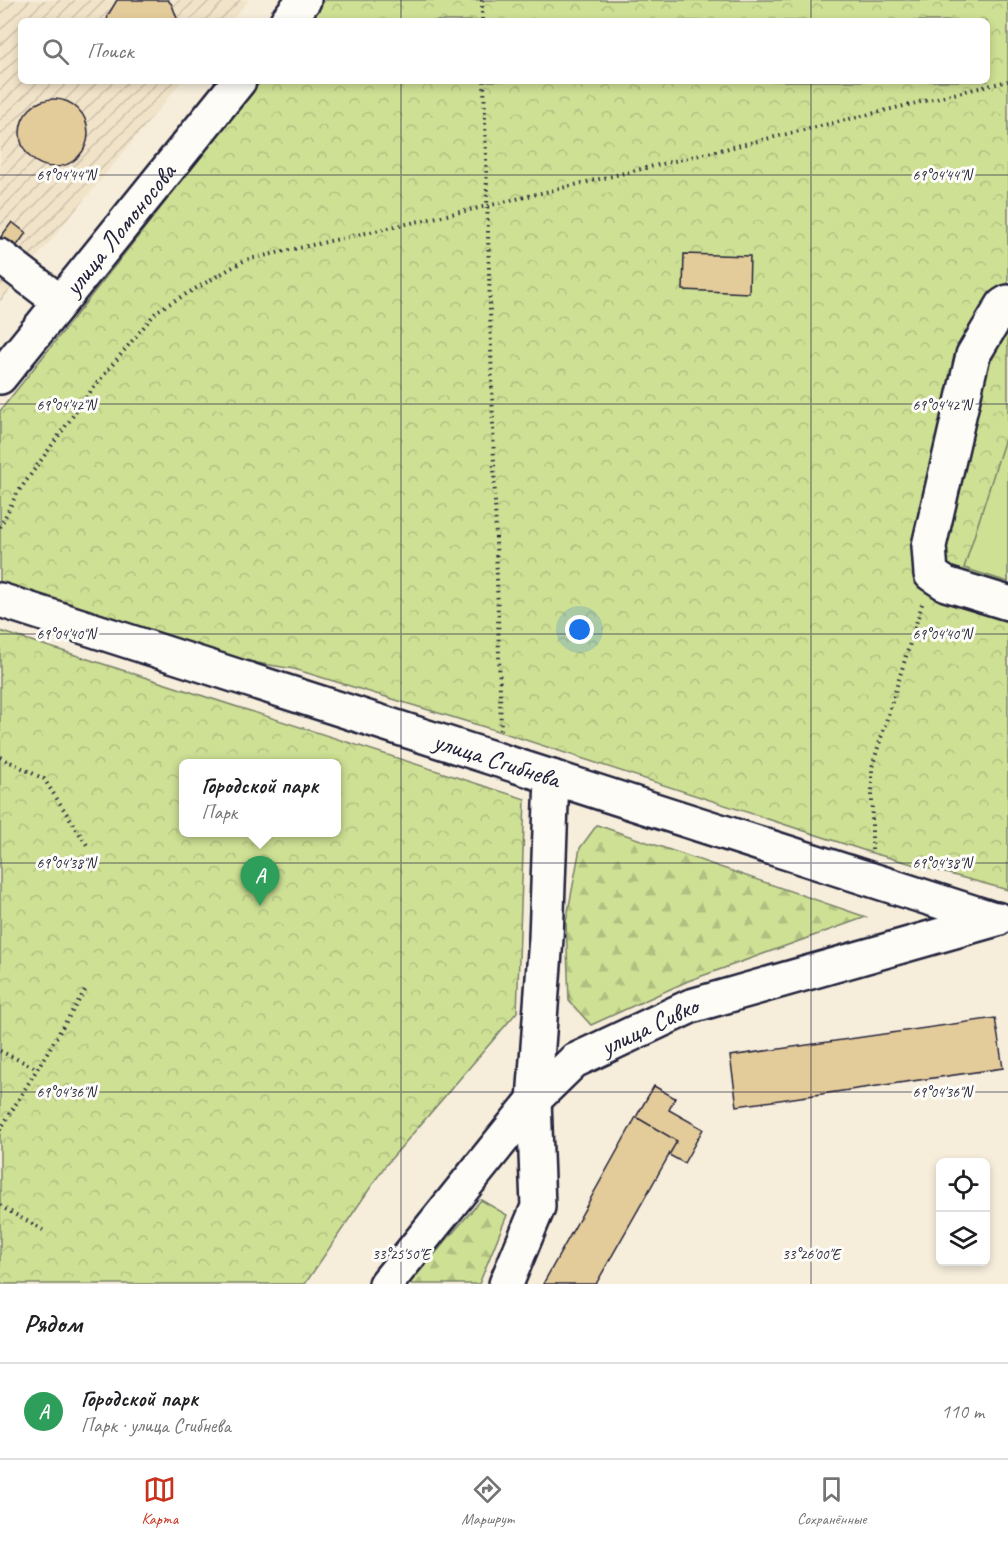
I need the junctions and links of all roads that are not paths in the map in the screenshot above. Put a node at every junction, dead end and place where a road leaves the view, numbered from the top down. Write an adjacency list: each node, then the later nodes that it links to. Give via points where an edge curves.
1 (304, 0): 2 (street)
2 (289, 18)
3 (237, 84): 5 (street, улица Ломоносова)
4 (0, 256): 5 (street)
5 (60, 302): 7 (street, улица Ломоносова)
6 (1008, 302): 9 (street, via 974,355 929,546 931,574 946,584)
7 (0, 377)
8 (0, 600): 10 (street, улица Сгибнева)
9 (1008, 603)
10 (552, 777): 11 (street, улица Сгибнева); 12 (street)
11 (1001, 918): 12 (street, улица Сивко, via 691,1006 574,1061)
12 (534, 1100): 13 (street, улица Сивко); 14 (street, via 538,1207)
13 (386, 1284)
14 (506, 1284)

